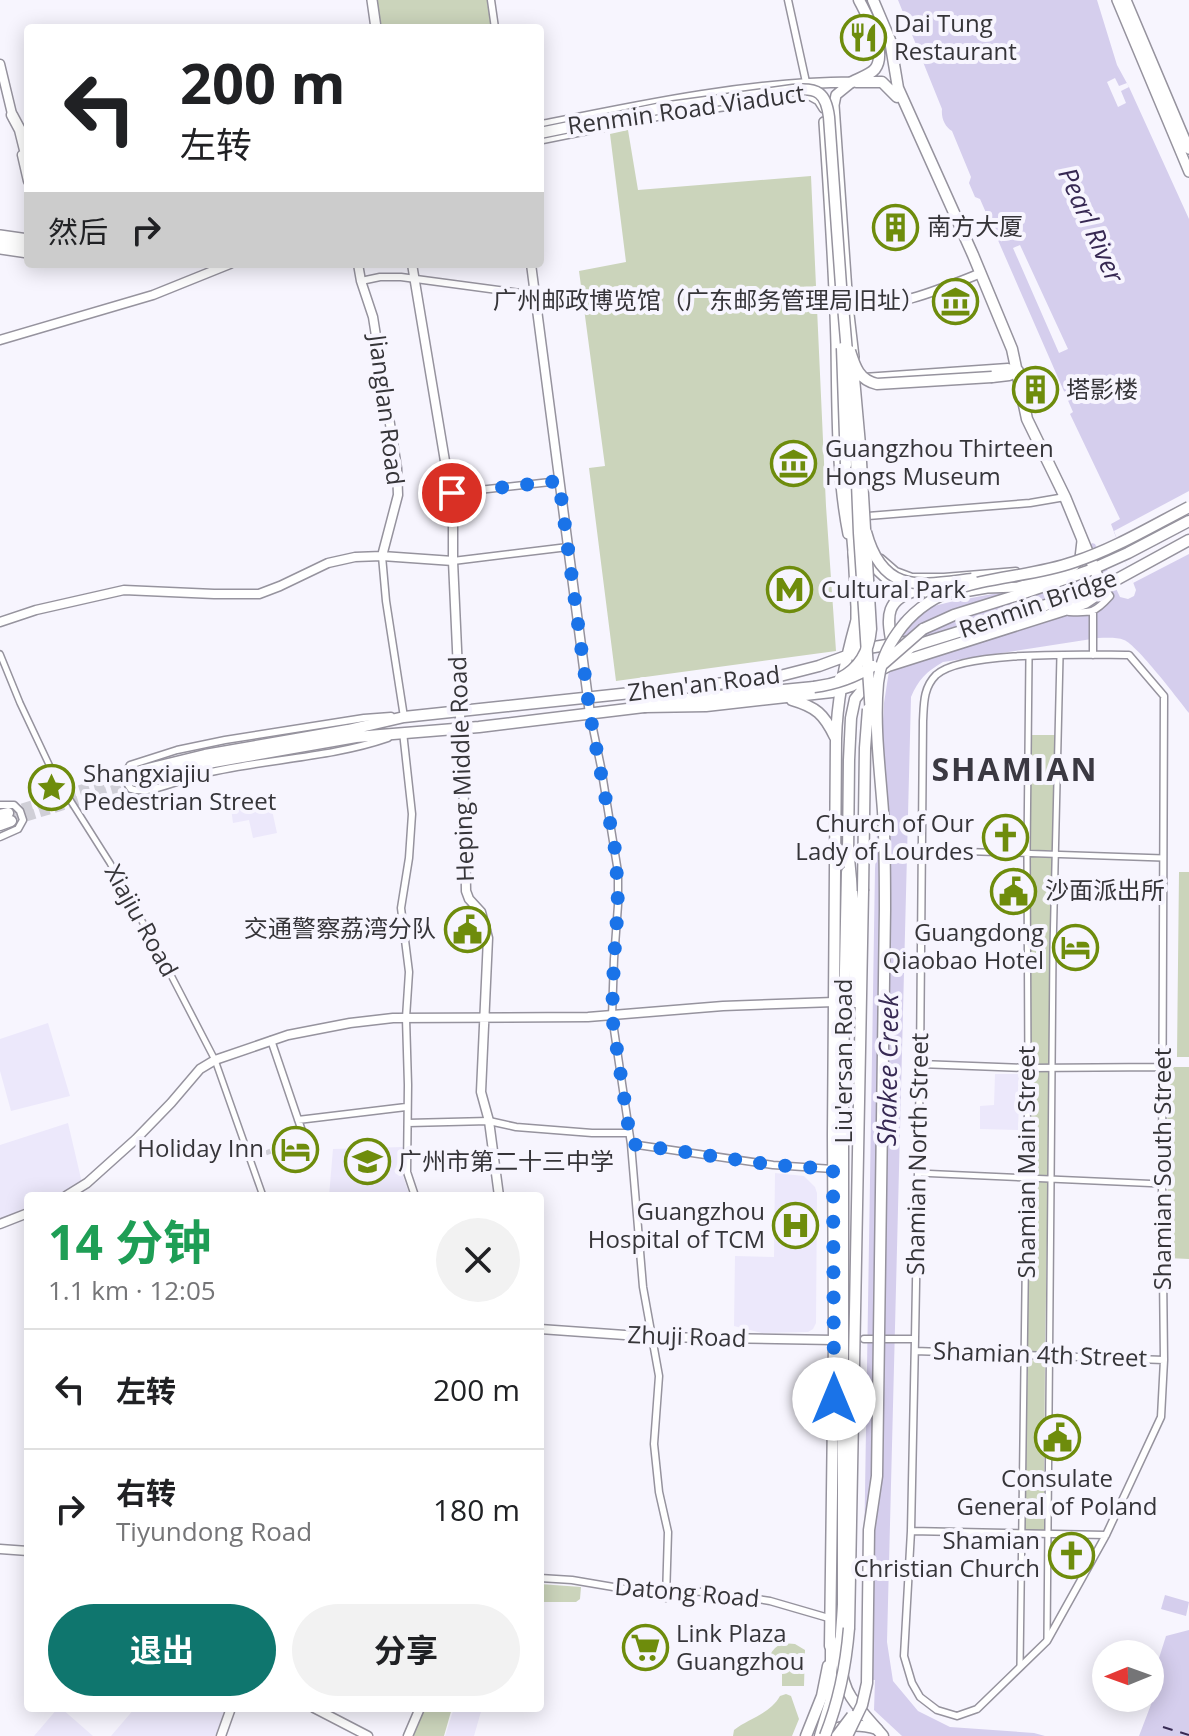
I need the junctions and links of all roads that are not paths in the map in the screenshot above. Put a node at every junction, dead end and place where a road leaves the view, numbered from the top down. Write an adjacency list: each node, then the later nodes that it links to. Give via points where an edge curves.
1 (372, 0): 8 (main road)
2 (491, 0): 9 (street)
3 (788, 0): 11 (street)
4 (859, 0): 12 (main road, via 876,38 878,59 874,70)
5 (873, 0): 15 (main road, via 890,40 898,88)
6 (1117, 0): 22 (main road)
7 (1126, 0): 20 (main road)
8 (375, 24)
9 (494, 24)
10 (0, 64): 14 (street)
11 (806, 82): 12 (main road); 16 (main road)
12 (852, 82): 13 (main road, via 836,95); 15 (main road, via 882,82)
13 (829, 113): 17 (main road, via 810,95); 40 (main road); 42 (main road)
14 (12, 115): 19 (main road); 21 (street)
15 (909, 115): 34 (main road)
16 (544, 125)
17 (544, 135)
18 (544, 135): 38 (main road, Renmin Road Viaduct, bridge, via 662,108 814,90 826,102 829,117)
19 (24, 146)
20 (1189, 149)
21 (24, 164)
22 (1189, 172)
23 (0, 235): 24 (main road)
24 (24, 238)
25 (0, 242): 26 (main road)
26 (24, 245)
27 (0, 249): 28 (main road)
28 (24, 252)
29 (196, 268): 35 (street)
30 (220, 268): 35 (street)
31 (359, 268): 37 (street, Jianglan Road)
32 (413, 268): 36 (street, Heping Middle Road)
33 (532, 268): 39 (street)
34 (981, 273): 40 (street, via 902,302); 44 (main road)
35 (199, 277): 41 (street)
36 (415, 280): 37 (street); 39 (street); 48 (street, Heping Middle Road)
37 (361, 281): 57 (street, Jianglan Road, via 373,317 397,459 398,495)
38 (842, 294): 43 (main road, bridge); 58 (main road, bridge, via 843,409); 91 (main road, bridge)
39 (535, 295): 47 (street)
40 (848, 306): 45 (main road)
41 (0, 340)
42 (836, 345): 46 (main road); 58 (main road, via 843,507)
43 (850, 351): 44 (main road, bridge, via 860,375 877,384); 53 (main road, bridge)
44 (1018, 371): 45 (street); 49 (main road, via 1027,419)
45 (857, 379): 46 (main road); 51 (main road)
46 (848, 397): 58 (main road)
47 (559, 481): 48 (street); 56 (street)
48 (452, 493): 59 (street, Heping Middle Road)
49 (1065, 497): 51 (street); 55 (main road)
50 (1189, 507): 61 (main road, bridge, via 1097,553)
51 (868, 516): 53 (main road)
52 (1189, 521): 60 (main road)
53 (868, 533): 55 (street, via 884,562 918,578 1054,564 1076,555); 61 (main road, bridge, via 883,568 909,583); 62 (main road, via 881,576); 78 (main road, bridge, via 867,650 852,671)
54 (1189, 537): 68 (main road, Renmin Bridge, bridge, via 1090,587); 74 (main road, Renmin Bridge, via 1102,587 911,647)
55 (1082, 541): 60 (main road); 62 (main road, via 1074,566 1018,587)
56 (568, 547): 59 (street); 80 (street)
57 (382, 556): 59 (street); 65 (street, via 328,563 259,594 124,590); 85 (street)
58 (854, 557): 66 (main road)
59 (453, 561): 83 (street, Heping Middle Road)
60 (1094, 567): 63 (street, via 1110,596); 64 (main road, via 1094,597); 67 (main road)
61 (1034, 572): 91 (main road, bridge, via 944,593 914,613 893,639 878,686)
62 (918, 590): 68 (main road, via 900,597 890,609)
63 (1093, 613): 64 (street); 69 (street)
64 (1053, 614): 74 (main road)
65 (0, 622)
66 (856, 622): 71 (main road, Liu'ersan Road); 76 (main road, via 838,652)
67 (923, 629): 78 (main road, bridge, via 855,677); 109 (main road, bridge, via 877,673 866,720)
68 (892, 644): 71 (main road, Renmin Bridge)
69 (1093, 653): 72 (street, Shamian South Street); 98 (street, Shamian South Street, via 1129,655 1164,696)
70 (0, 654): 104 (street, Xiajiu Road, via 53,773 110,863)
71 (853, 656): 76 (main road, Zhen'an Road); 77 (main road, via 862,668); 79 (main road, Liu'ersan Road)
72 (1060, 656): 73 (street, Shamian South Street); 97 (street, Shamian Main Street)
73 (1029, 657): 75 (street, Shamian South Street); 96 (street, Shamian Main Street)
74 (899, 659): 77 (main road, Renmin Bridge)
75 (979, 659): 95 (street, Shamian North Street, via 945,668 925,691)
76 (819, 666): 80 (main road, Zhen'an Road, via 759,680)
77 (888, 666): 79 (main road, Zhen'an Road); 90 (main road, Liu'ersan Road, via 855,699)
78 (814, 687): 82 (main road)
79 (840, 690): 81 (main road, Zhen'an Road); 88 (main road, Liu'ersan Road)
80 (588, 698): 83 (main road, Zhen'an Road); 84 (street)
81 (786, 699): 82 (main road, Zhen'an Road); 88 (main road, via 818,711)
82 (644, 707): 84 (main road, Zhen'an Road)
83 (460, 711): 85 (main road, Zhen'an Road); 86 (street, Heping Middle Road)
84 (590, 714): 86 (main road, Zhen'an Road); 100 (street, via 618,872)
85 (404, 717): 87 (main road, Zhen'an Road, via 205,755 142,776); 87 (street, via 364,718 200,745 133,763 126,780 131,789 145,791 210,772 364,745)
86 (460, 729): 87 (main road, Zhen'an Road); 102 (street, Heping Middle Road, via 466,891 481,912 488,938)
87 (404, 732): 101 (street, via 412,814 401,908 409,962)
88 (836, 739): 89 (main road, Liu'ersan Road)
89 (836, 763): 90 (main road); 99 (main road, Liu'ersan Road)
90 (849, 764): 94 (main road, Liu'ersan Road)
91 (883, 814): 153 (main road, bridge, via 877,1463 869,1530)
92 (4, 816): 93 (street, via 10,804 23,820 18,829)
93 (0, 837)
94 (848, 848): 109 (main road); 157 (main road, Liu'ersan Road, via 841,1659 849,1695)
95 (922, 850): 96 (street); 105 (street, Shamian North Street)
96 (1027, 854): 97 (street); 107 (street, Shamian Main Street)
97 (1056, 854): 98 (street); 108 (street, Shamian Main Street)
98 (1163, 858): 106 (street, Shamian South Street)
99 (834, 1002): 100 (street); 119 (main road, Liu'ersan Road)
100 (612, 1016): 102 (street); 114 (street)
101 (406, 1018): 102 (street); 103 (street, via 350,1023); 110 (street)
102 (485, 1018): 112 (street, Heping Middle Road, via 481,1092)
103 (271, 1040): 104 (street); 111 (street)
104 (215, 1060): 118 (street, Xiajiu Road); 124 (street, via 200,1069 118,1156)
105 (920, 1064): 107 (street); 120 (street, Shamian North Street)
106 (1163, 1067): 108 (street); 123 (street, Shamian South Street)
107 (1028, 1068): 108 (street); 121 (street, Shamian Main Street)
108 (1053, 1068): 122 (street, Shamian Main Street)
109 (859, 1092): 158 (main road, bridge, via 849,1628 843,1679)
110 (406, 1107): 111 (street); 113 (street)
111 (298, 1120): 115 (street)
112 (489, 1121): 113 (street); 114 (street); 127 (street, Heping Middle Road)
113 (408, 1123): 126 (street, via 407,1172)
114 (629, 1133): 116 (street)
115 (301, 1138)
116 (631, 1144): 119 (street); 131 (street, via 643,1287)
117 (259, 1156): 118 (street)
118 (251, 1159): 125 (street, Xiajiu Road)
119 (833, 1169): 134 (main road, Liu'ersan Road)
120 (918, 1173): 121 (street); 133 (street, Shamian North Street)
121 (1027, 1178): 122 (street); 136 (street, Shamian Main Street)
122 (1051, 1180): 123 (street); 137 (street, Shamian Main Street)
123 (1162, 1184): 138 (street, Shamian South Street)
124 (72, 1192)
125 (262, 1192)
126 (414, 1192)
127 (498, 1192)
128 (24, 1215): 129 (street)
129 (0, 1224)
130 (544, 1329): 131 (street, Zhuji Road)
131 (653, 1337): 134 (street, Zhuji Road); 146 (street, via 659,1376 654,1444 668,1532)
132 (865, 1339): 133 (street)
133 (915, 1339): 135 (street, Shamian North Street)
134 (834, 1340): 148 (main road, Liu'ersan Road)
135 (915, 1351): 136 (street, Shamian 4th Street); 139 (street, Shamian North Street)
136 (1025, 1354): 137 (street, Shamian 4th Street); 140 (street, Shamian Main Street)
137 (1048, 1355): 138 (street, Shamian 4th Street); 141 (street, Shamian Main Street)
138 (1164, 1360): 142 (street, Shamian South Street, via 1161,1417)
139 (911, 1531): 140 (street); 152 (street, Shamian North Street, via 904,1656)
140 (1022, 1534): 141 (street); 151 (street, Shamian Main Street)
141 (1047, 1534): 142 (street); 150 (street, Shamian Main Street)
142 (1106, 1535): 150 (street, Shamian South Street)
143 (0, 1549): 144 (street)
144 (24, 1551)
145 (544, 1578): 146 (street, Datong Road)
146 (666, 1589): 147 (street); 148 (street, Datong Road, via 770,1601)
147 (666, 1598)
148 (832, 1619): 149 (main road, Liu'ersan Road)
149 (831, 1640): 158 (main road, via 831,1699); 162 (main road, Liu'ersan Road, via 822,1696)
150 (1047, 1641): 151 (street, Shamian South Street)
151 (1020, 1668): 152 (street, Shamian South Street, via 977,1709 957,1716 937,1710)
152 (912, 1683)
153 (865, 1694): 163 (main road, bridge); 164 (main road, bridge)
154 (230, 1712): 159 (street)
155 (322, 1712): 160 (street)
156 (418, 1712): 161 (street)
157 (880, 1733): 158 (main road, via 852,1724)
158 (822, 1735)
159 (221, 1736)
160 (368, 1736)
161 (408, 1736)
162 (806, 1736)
163 (837, 1736)
164 (847, 1736)

